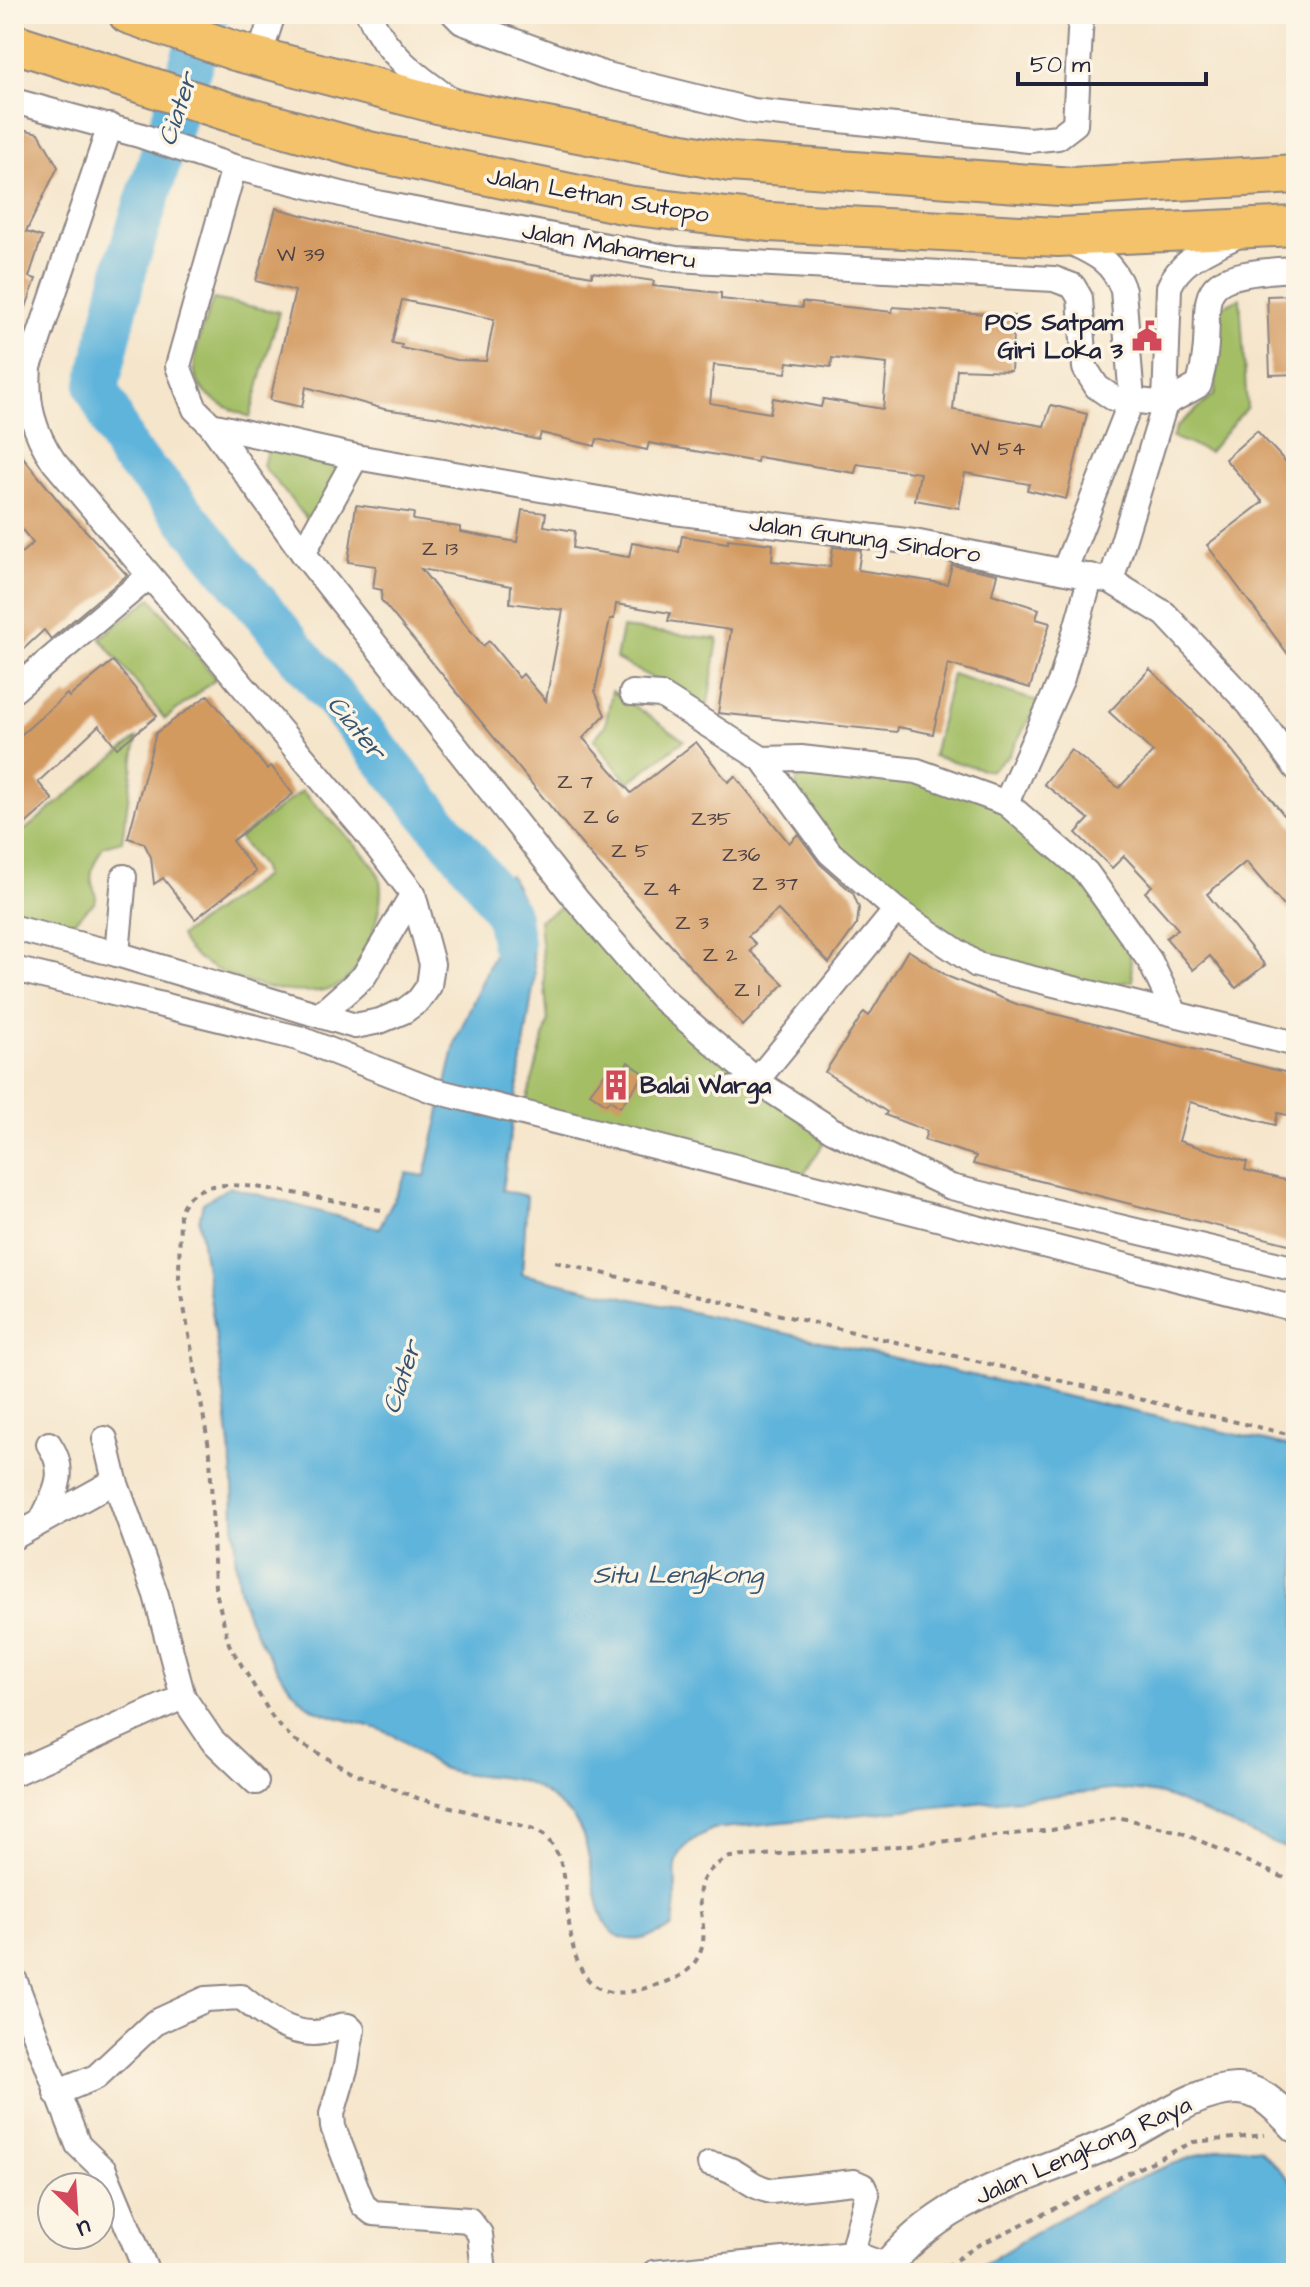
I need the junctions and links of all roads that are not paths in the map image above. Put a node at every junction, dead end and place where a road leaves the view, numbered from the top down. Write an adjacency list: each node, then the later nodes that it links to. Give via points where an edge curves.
1 (273, 14): 7 (street)
2 (369, 14): 9 (street, via 398,60)
3 (454, 14): 4 (street, via 462,22 603,74 753,111 1029,140 1058,137 1075,124)
4 (1081, 14)
5 (133, 16): 7 (main road)
6 (14, 43): 15 (main road, Jalan Letnan Sutopo, via 369,151 627,205 769,222)
7 (247, 54): 9 (main road)
8 (14, 101): 10 (street, Jalan Mahameru)
9 (468, 112): 12 (main road, via 758,164 1073,187)
10 (110, 126): 11 (street, Jalan Mahameru); 19 (street, via 29,367)
11 (234, 167): 17 (street, Jalan Mahameru, via 377,203 676,259 1054,279 1073,286 1080,298 1089,378 1113,398); 20 (street, via 178,366 195,409)
12 (1296, 174)
13 (1296, 226): 14 (main road, Jalan Letnan Sutopo)
14 (1251, 229): 15 (main road, Jalan Letnan Sutopo); 18 (street, via 1175,272 1169,287)
15 (1058, 237): 17 (street, via 1107,259 1117,273)
16 (1296, 269): 18 (street, via 1254,271 1221,280 1206,298 1199,385)
17 (1132, 399): 18 (street, Jalan Mahameru); 23 (street)
18 (1165, 404): 25 (street)
19 (22, 422): 24 (street)
20 (211, 425): 21 (street, Jalan Gunung Sindoro); 22 (street)
21 (356, 457): 22 (street); 23 (street, Jalan Gunung Sindoro, via 674,512 914,542)
22 (303, 553): 40 (street, via 661,998)
23 (1065, 569): 25 (street, Jalan Gunung Sindoro)
24 (148, 577): 26 (street); 32 (street)
25 (1101, 578): 29 (street, Jalan Gunung Sindoro, via 1165,614 1249,704); 30 (street)
26 (14, 690)
27 (632, 693): 28 (street, via 661,695)
28 (762, 759): 30 (street, via 801,758 917,771); 33 (street, via 830,853)
29 (1296, 768)
30 (1006, 803): 37 (street, via 1086,872 1150,961)
31 (124, 877): 35 (street)
32 (413, 894): 38 (street, via 364,976); 38 (street, via 432,964 429,986 404,1011 380,1021 355,1026)
33 (896, 910): 37 (street, via 977,965); 40 (street)
34 (14, 928): 35 (street)
35 (117, 954): 38 (street)
36 (14, 969): 43 (street, via 298,1038 432,1090)
37 (1175, 1013): 39 (street)
38 (320, 1015)
39 (1296, 1044)
40 (757, 1080): 41 (lane); 42 (street, via 832,1130 951,1187)
41 (718, 1085)
42 (1296, 1269)
43 (1296, 1309)
44 (105, 1439): 46 (street)
45 (49, 1444): 47 (street, via 58,1458 60,1482)
46 (115, 1481): 47 (street); 49 (street, via 156,1595)
47 (42, 1520): 48 (street)
48 (14, 1537)
49 (183, 1697): 50 (street); 51 (street, via 212,1740)
50 (14, 1773)
51 (256, 1782)
52 (14, 1979): 53 (street)
53 (56, 2093): 58 (street, via 78,2145 104,2170); 59 (street, via 96,2077 154,2023 206,1999 241,1997 272,2022 301,2032 348,2026 349,2055 332,2114 340,2152 363,2205 373,2213 469,2220 480,2234)
54 (1296, 2127): 57 (street, Jalan Lengkong Raya, via 1266,2097 1239,2088 1210,2094 1120,2139 999,2184 956,2207 917,2235)
55 (710, 2164): 56 (street, via 732,2168 758,2188 771,2191 854,2182 863,2186 867,2195)
56 (852, 2253): 57 (street); 60 (street)
57 (884, 2269)
58 (147, 2273)
59 (484, 2273)
60 (654, 2273)

